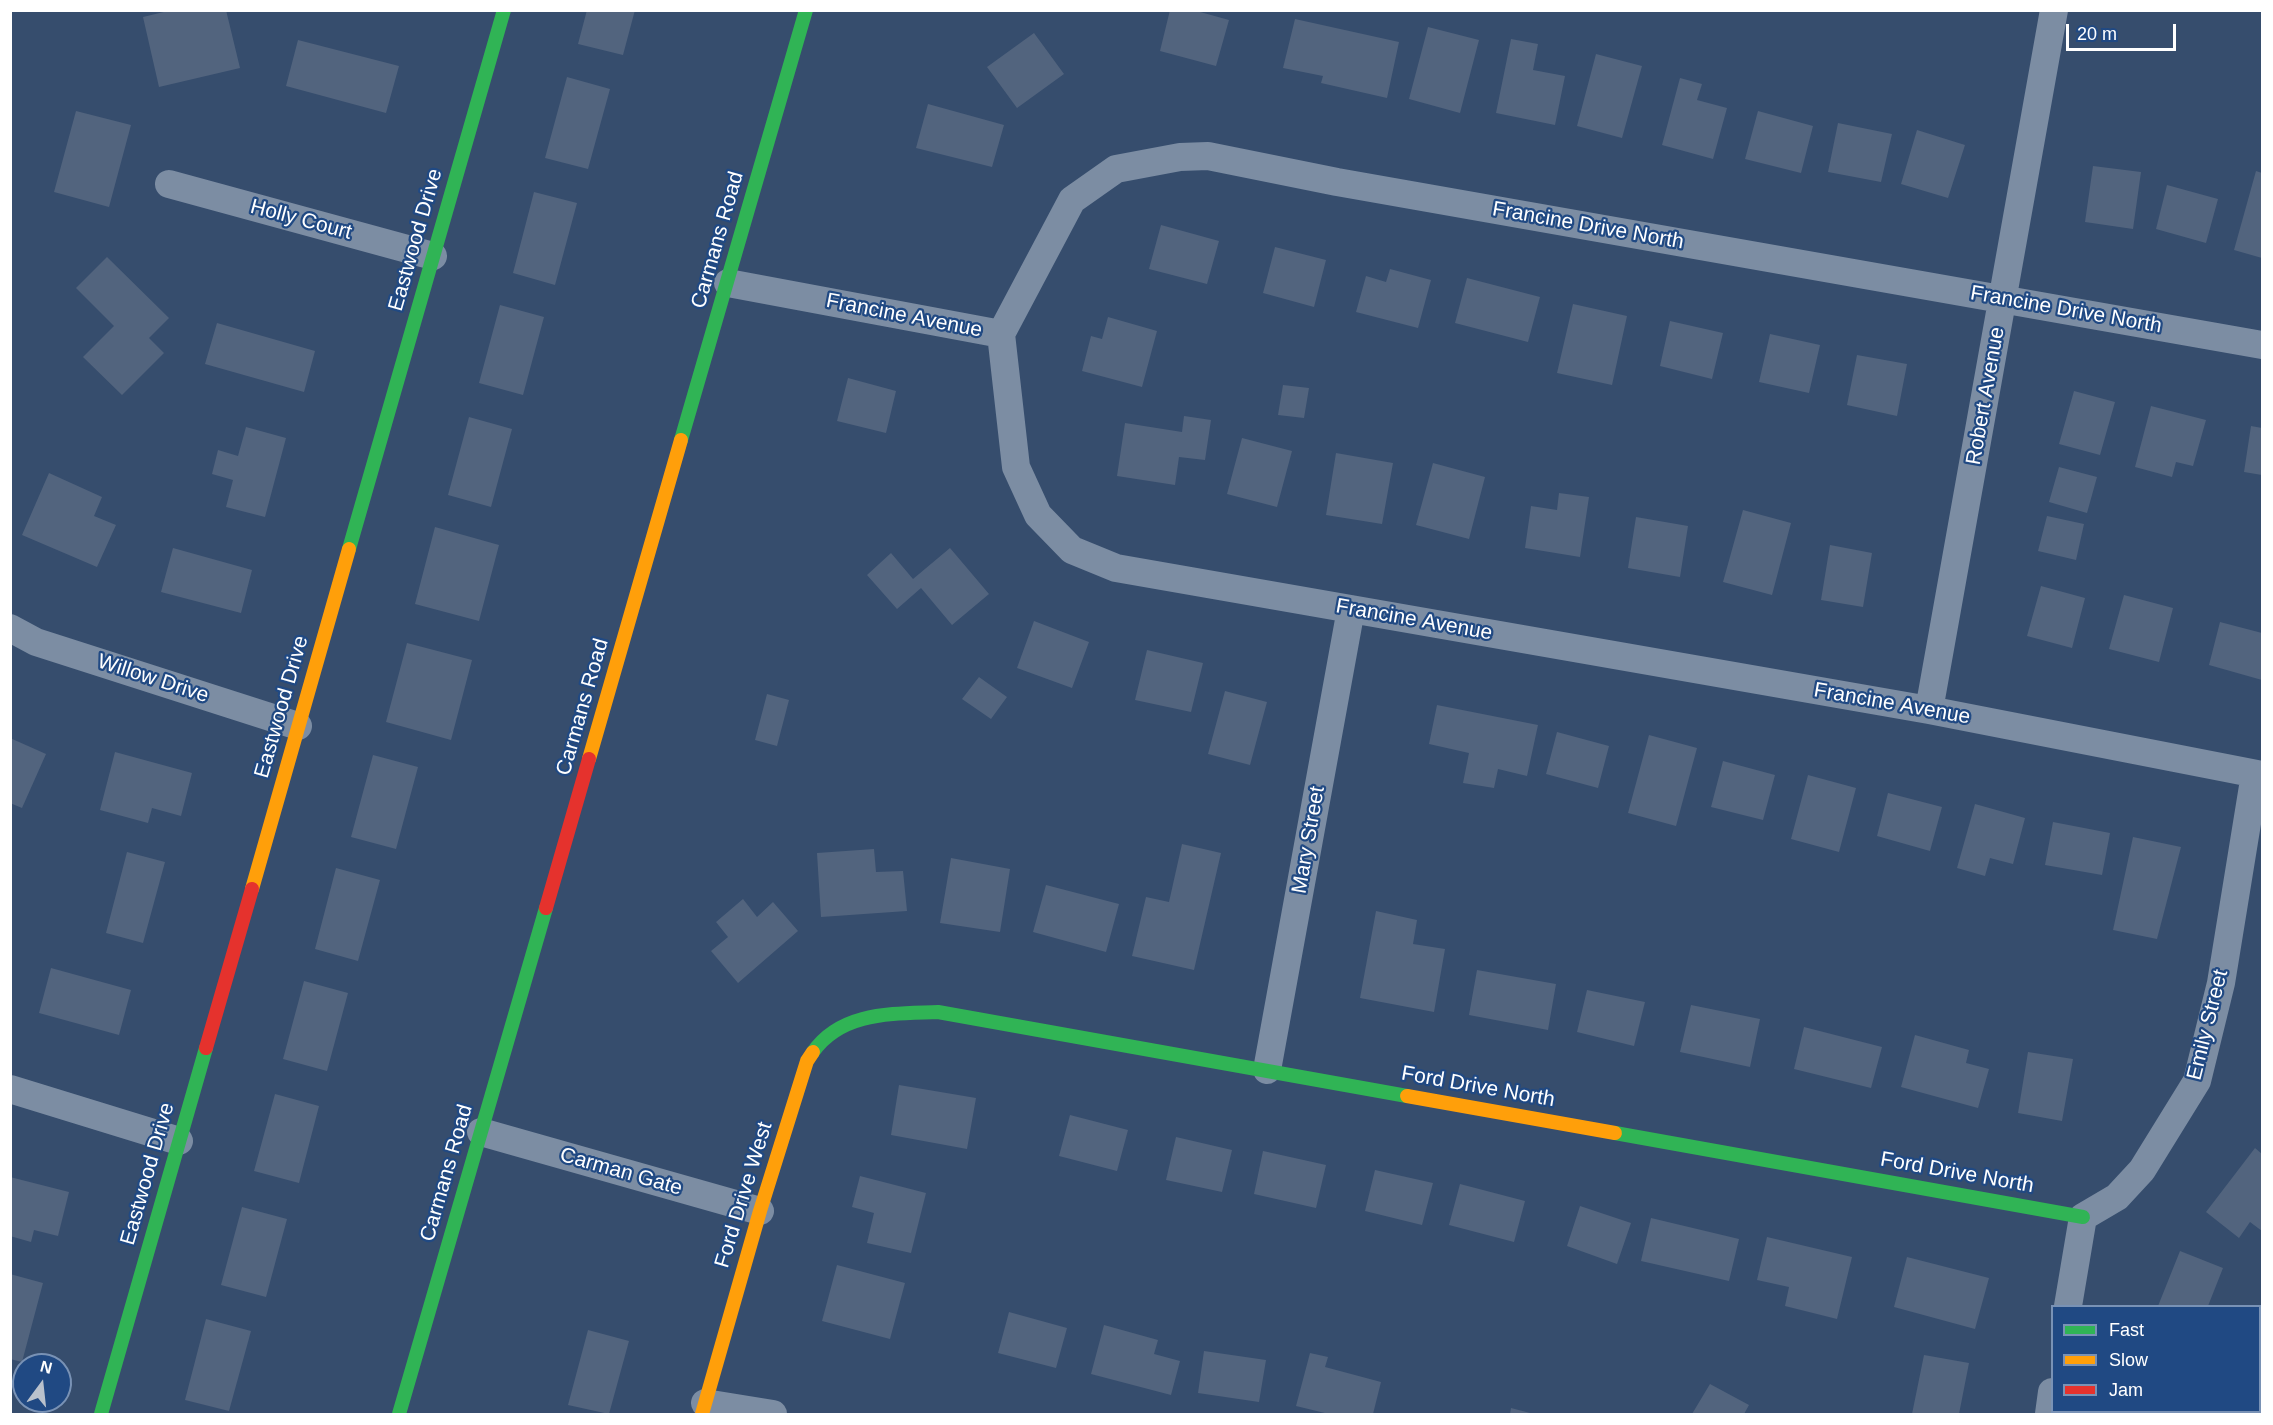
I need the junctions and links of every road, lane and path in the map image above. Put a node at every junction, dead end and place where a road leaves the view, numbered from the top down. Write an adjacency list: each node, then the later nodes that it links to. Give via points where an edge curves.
1 (504, 10): 5 (street, Eastwood Drive)
2 (806, 10): 6 (street, Carmans Road)
3 (2054, 10): 7 (street, Robert Avenue)
4 (169, 184): 5 (street, Holly Court)
5 (433, 256): 13 (street, Eastwood Drive)
6 (728, 283): 8 (street, Francine Avenue); 18 (street, Carmans Road)
7 (2003, 299): 8 (street, Francine Drive North, via 1208,156 1116,169 1072,200); 9 (street, Francine Drive North); 12 (street, Robert Avenue)
8 (1001, 334): 10 (street, Francine Avenue, via 1016,467 1038,515 1072,550 1116,568)
9 (2262, 345)
10 (1351, 609): 12 (street, Francine Avenue); 16 (street, Mary Street)
11 (10, 628): 13 (street, Willow Drive, via 36,642)
12 (1929, 710): 14 (street, Francine Avenue)
13 (298, 726): 19 (street, Eastwood Drive)
14 (2259, 774): 21 (street, Emily Street, via 2221,983 2197,1081 2142,1170 2117,1197)
15 (865, 1016): 16 (street, Ford Drive North, via 938,1012); 20 (street, Ford Drive West, via 842,1025 818,1043 807,1061)
16 (1267, 1070): 21 (street, Ford Drive North)
17 (10, 1089): 19 (street)
18 (481, 1132): 20 (street, Carman Gate); 25 (street, Carmans Road)
19 (179, 1141): 24 (street, Eastwood Drive)
20 (760, 1211): 23 (street, Ford Drive West)
21 (2084, 1217): 22 (street)
22 (2068, 1305)
23 (704, 1409): 26 (street)
24 (101, 1414)
25 (399, 1414)
26 (773, 1414)

